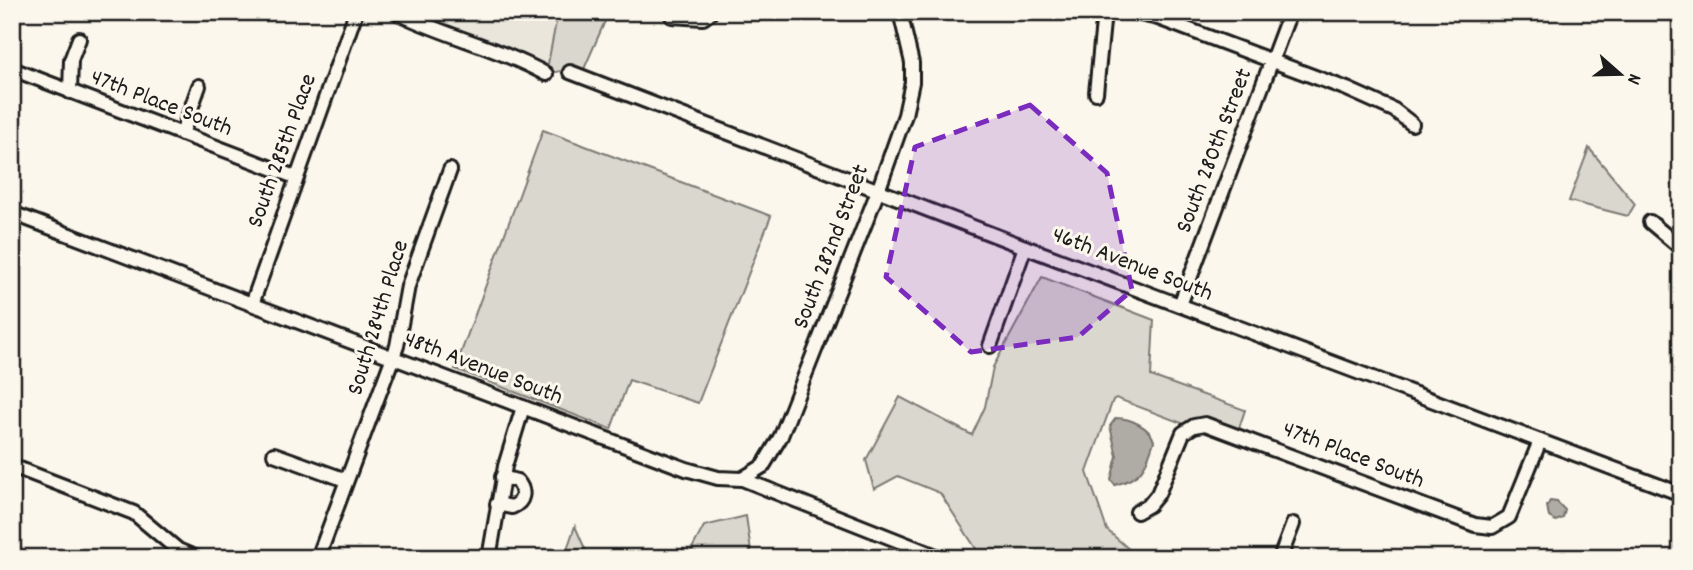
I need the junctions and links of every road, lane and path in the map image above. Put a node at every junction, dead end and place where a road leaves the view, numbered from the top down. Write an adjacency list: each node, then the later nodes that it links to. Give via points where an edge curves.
1 (356, 12): 20 (street, South 285th Place)
2 (396, 12): 13 (street)
3 (711, 12): 8 (street, via 703,18)
4 (900, 12): 21 (street, South 282nd Street, via 912,82)
5 (1104, 12): 16 (street)
6 (1131, 12): 10 (street)
7 (1290, 12): 10 (street, South 280th Street)
8 (672, 16)
9 (79, 39): 15 (street, via 71,60)
10 (1272, 59): 17 (street, via 1385,106); 27 (street, South 280th Street)
11 (12, 69): 15 (street, 47th Place South)
12 (570, 72): 21 (street, 46th Avenue South)
13 (546, 74)
14 (199, 86): 18 (street)
15 (70, 92): 18 (street, 47th Place South)
16 (1096, 93)
17 (1412, 124)
18 (181, 134): 20 (street, 47th Place South)
19 (450, 170): 29 (street, South 284th Place, via 408,286 401,334)
20 (295, 177): 26 (street, South 285th Place)
21 (878, 191): 24 (street, 46th Avenue South); 35 (street, South 282nd Street, via 781,436 764,466)
22 (12, 213): 26 (street, 48th Avenue South)
23 (1650, 222): 25 (street)
24 (1026, 247): 27 (street, 46th Avenue South); 28 (street)
25 (1681, 248)
26 (251, 304): 29 (street, 48th Avenue South)
27 (1180, 305): 31 (street, 46th Avenue South)
28 (990, 346)
29 (392, 357): 30 (street, 48th Avenue South); 36 (street, South 284th Place)
30 (523, 407): 34 (street); 35 (street, 48th Avenue South, via 703,475)
31 (1540, 441): 37 (street, 46th Avenue South); 39 (street, 47th Place South, via 1509,517 1485,528 1212,425 1194,426 1183,433 1158,494)
32 (274, 454): 36 (street)
33 (12, 466): 42 (street, via 134,513 178,550)
34 (502, 477): 38 (street); 38 (street, via 517,481 523,496 512,507)
35 (742, 479): 41 (street, 48th Avenue South)
36 (346, 480): 43 (street, South 284th Place)
37 (1681, 495)
38 (497, 504): 44 (street)
39 (1137, 512)
40 (1293, 524): 45 (street)
41 (939, 557)
42 (197, 558)
43 (318, 558)
44 (489, 558)
45 (1280, 558)

